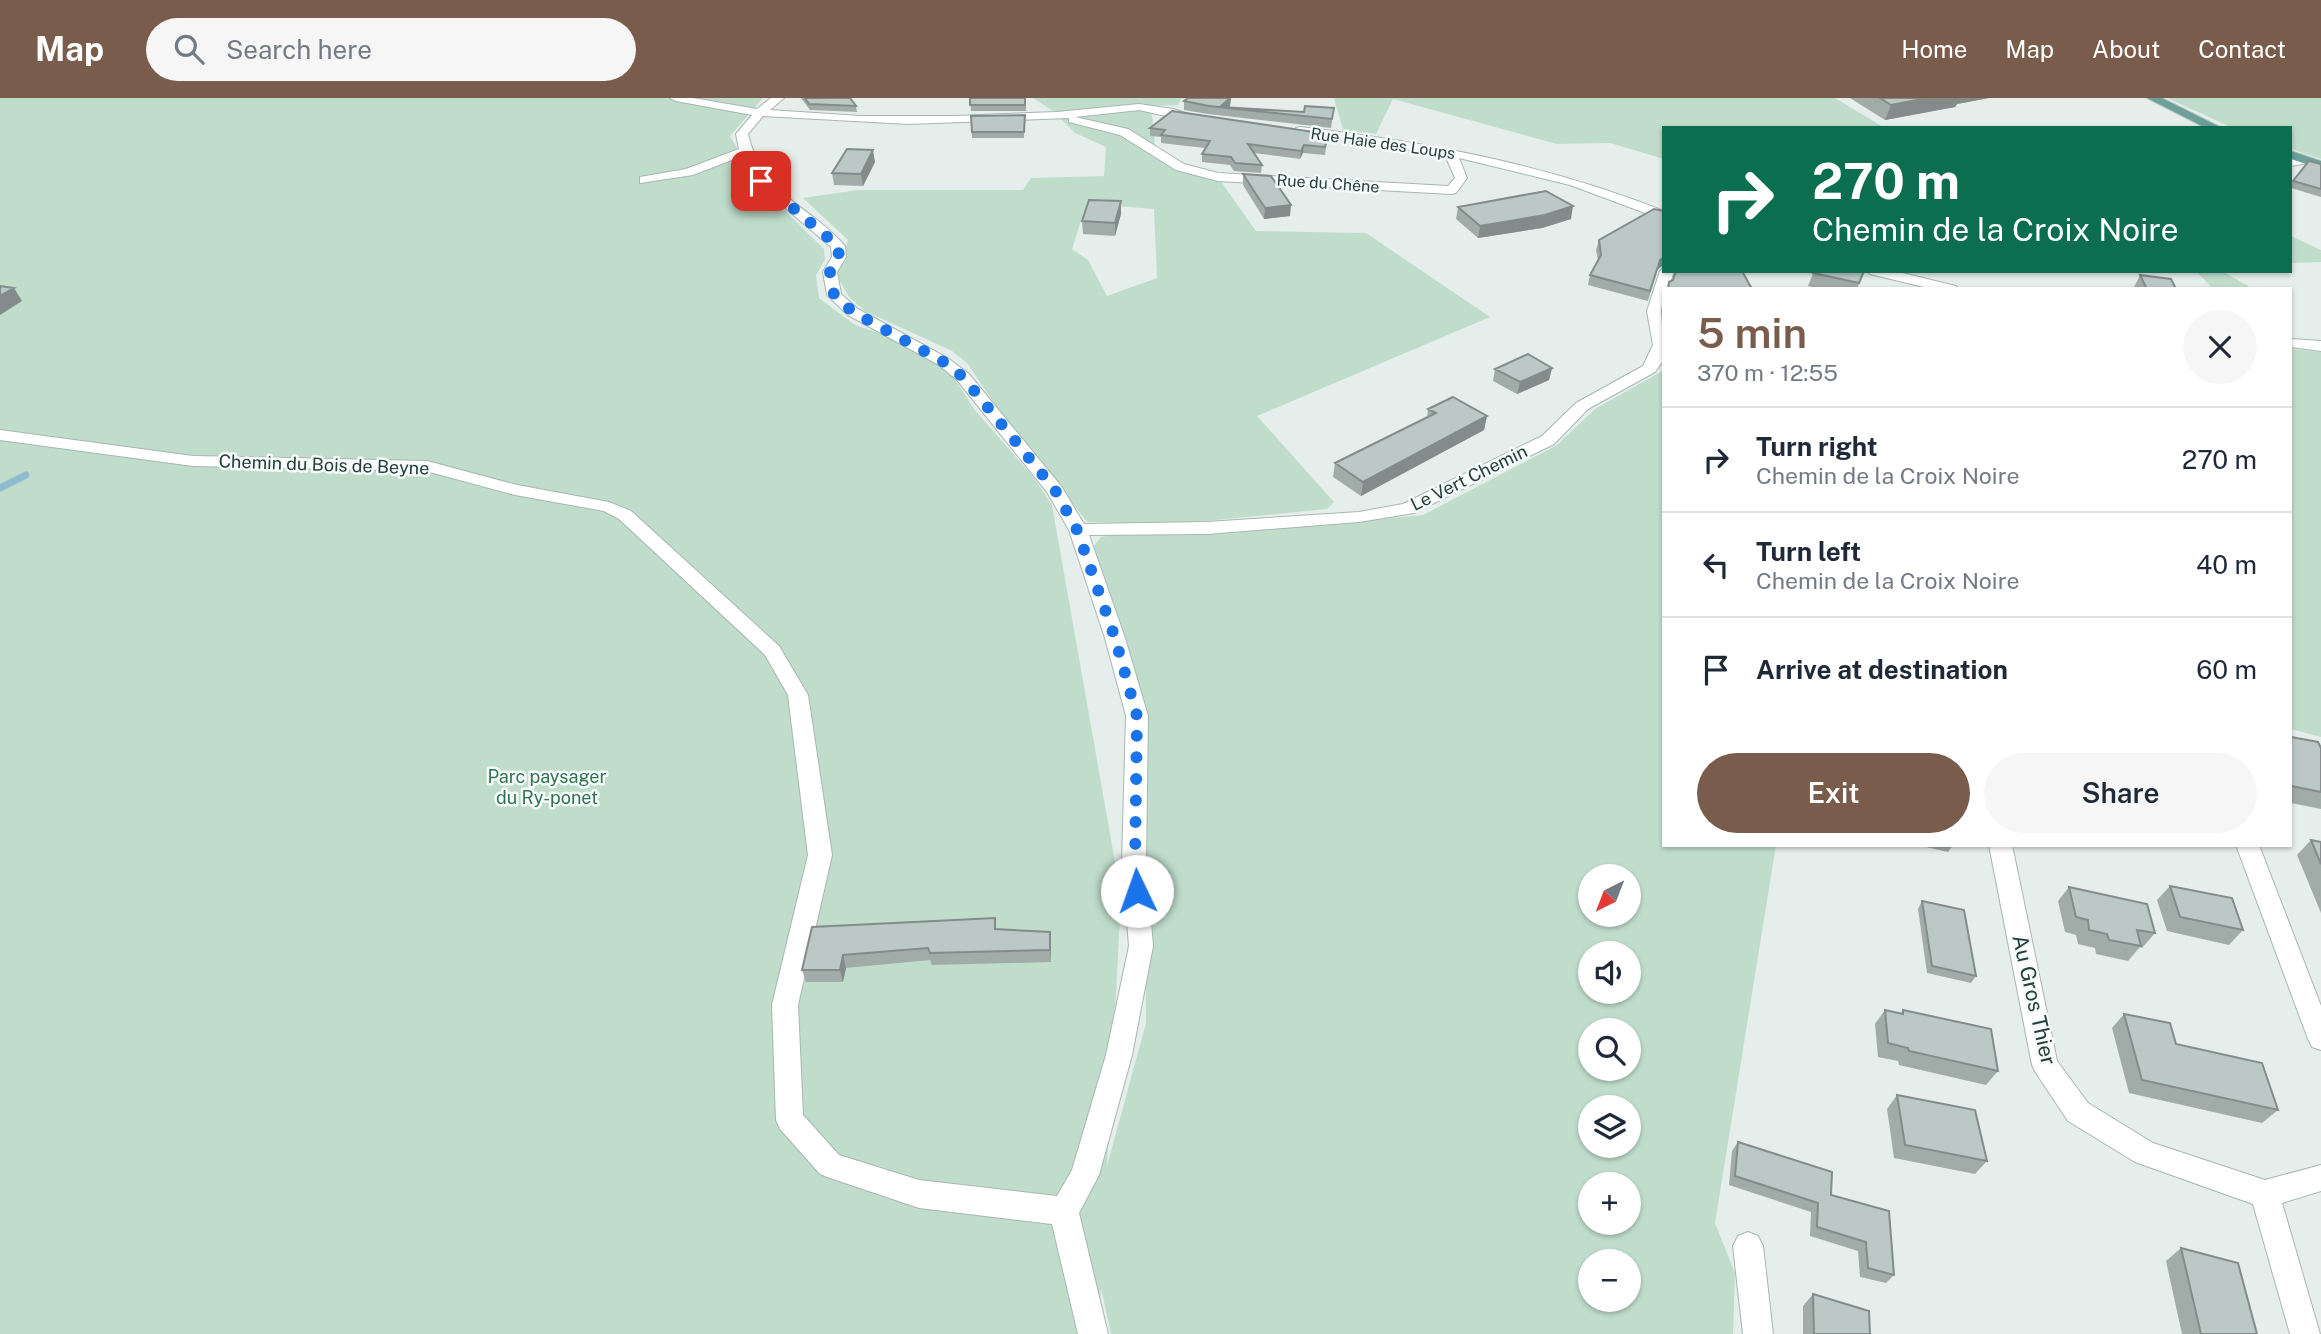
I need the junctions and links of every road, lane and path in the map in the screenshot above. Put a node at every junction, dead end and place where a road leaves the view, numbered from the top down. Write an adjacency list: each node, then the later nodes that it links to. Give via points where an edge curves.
1 (676, 98): 4 (street)
2 (778, 98): 4 (street)
3 (2153, 98): 7 (main road)
4 (761, 111): 5 (street, via 849,119); 9 (street, via 743,134)
5 (1048, 116): 6 (street, via 1141,107); 10 (street, Rue du Chêne, via 1124,132 1180,167 1218,177 1451,190 1461,178)
6 (1208, 121)
7 (2210, 125)
8 (1284, 130): 10 (street, Rue Haie des Loups)
9 (746, 152): 13 (street, via 689,172); 21 (street, via 761,181 838,246 839,257 830,272 834,295 853,312 963,377 1055,490)
10 (1450, 152): 14 (street, Rue Haie des Loups, via 1521,166)
11 (2297, 161): 12 (main road)
12 (2321, 165)
13 (644, 180)
14 (1662, 214)
15 (1666, 273): 21 (street, Le Vert Chemin, via 1654,311 1661,345 1649,369 1582,406 1548,440 1408,509 1207,528)
16 (1883, 273): 17 (street)
17 (1943, 287)
18 (2292, 344): 19 (street)
19 (2321, 346)
20 (1, 436): 27 (street, Chemin du Bois de Beyne, via 193,461 427,466 515,490 609,507 625,515 772,651 798,695 820,855 785,1005 790,1120 830,1165 919,1194)
21 (1077, 530): 27 (street, via 1137,716 1135,863 1141,946 1119,1055 1085,1175)
22 (2000, 847): 26 (street, Au Gros Thier, via 2045,1065 2078,1112 2145,1153)
23 (2248, 847): 24 (street)
24 (2321, 1039)
25 (2321, 1178): 26 (street)
26 (2265, 1194): 31 (street)
27 (1063, 1211): 29 (street)
28 (1748, 1245): 30 (street)
29 (1093, 1334)
30 (1758, 1334)
31 (2305, 1334)

